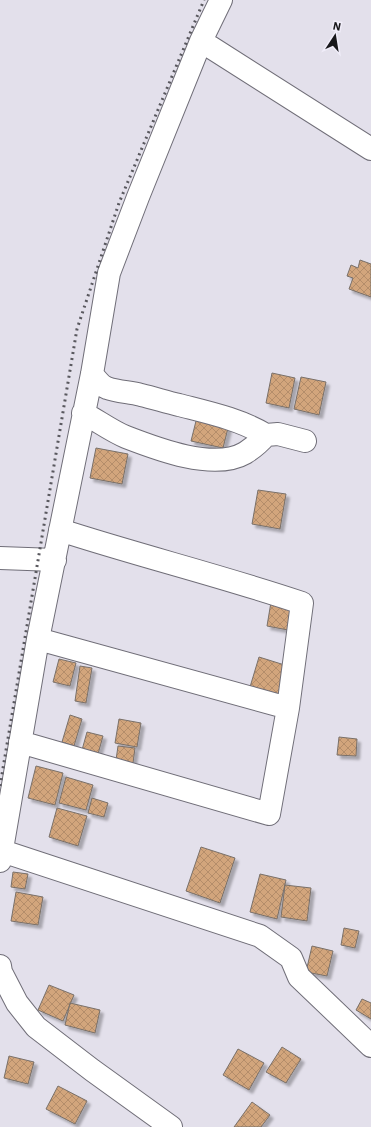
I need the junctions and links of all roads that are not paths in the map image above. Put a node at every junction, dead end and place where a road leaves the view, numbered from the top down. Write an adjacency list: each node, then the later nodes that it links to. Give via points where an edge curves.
1 (221, 0): 2 (street)
2 (201, 41): 3 (street); 4 (street, via 109,273)
3 (371, 149)
4 (92, 374): 5 (street); 6 (street, via 107,388 140,394 236,420)
5 (83, 413): 6 (street, via 125,436 174,454 199,459 226,459 244,454); 8 (street)
6 (266, 435): 7 (street, via 278,434)
7 (305, 441)
8 (60, 530): 10 (street); 12 (street, via 302,603)
9 (0, 558): 10 (street)
10 (55, 560): 11 (street)
11 (38, 638): 12 (street); 13 (street)
12 (288, 708): 13 (street, via 269,814)
13 (20, 742): 14 (street)
14 (1, 856): 16 (street, via 260,936 291,958 299,977)
15 (2, 979): 17 (street, via 36,1027)
16 (371, 1046)
17 (171, 1127)

